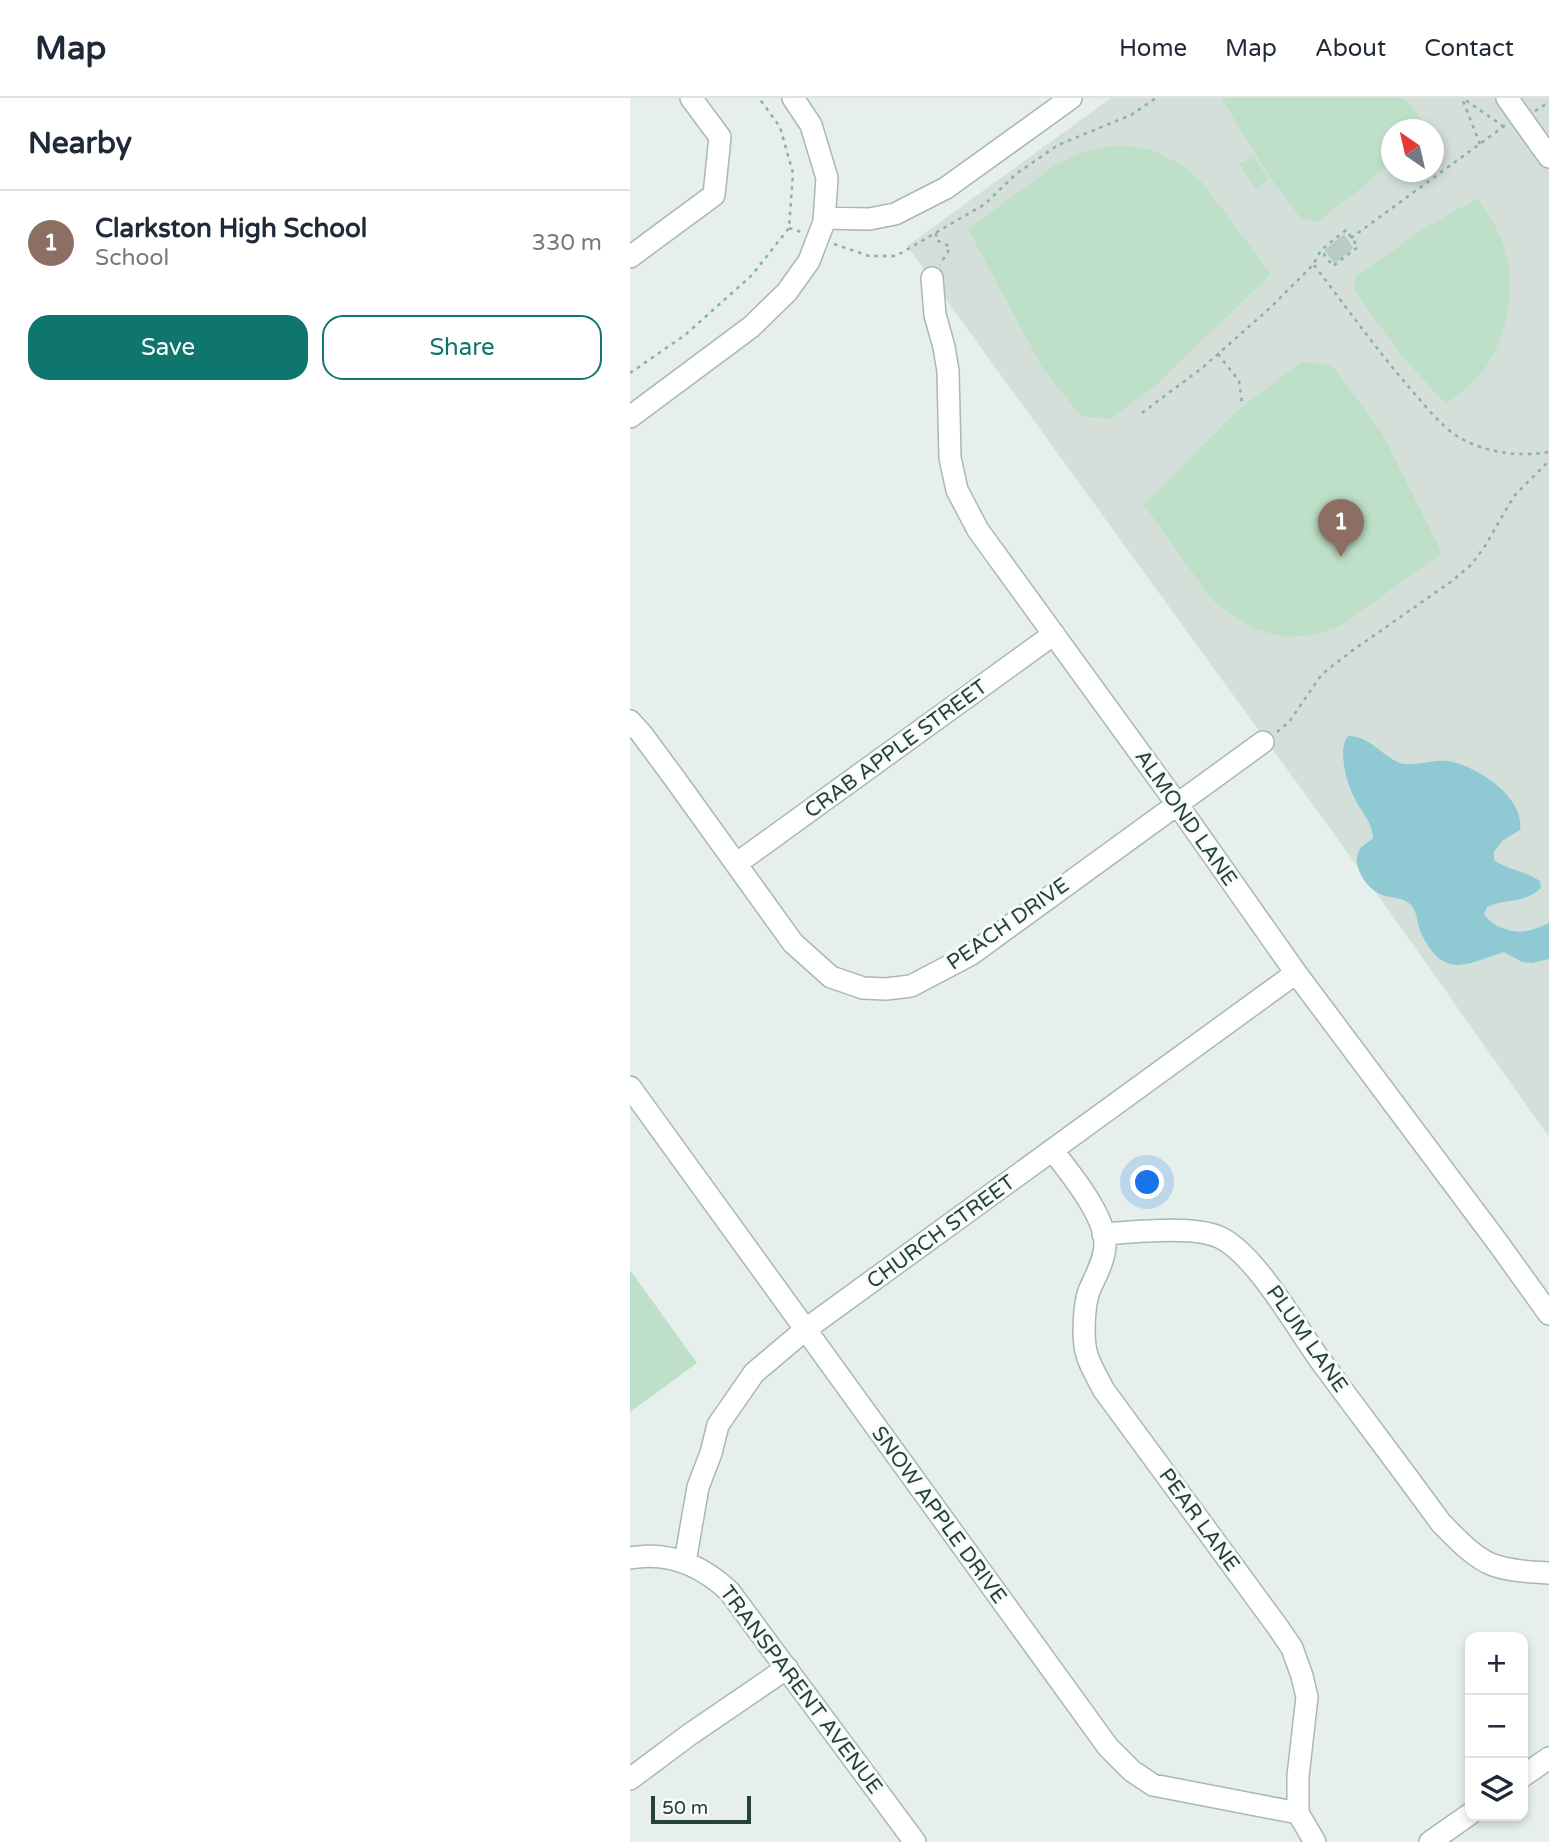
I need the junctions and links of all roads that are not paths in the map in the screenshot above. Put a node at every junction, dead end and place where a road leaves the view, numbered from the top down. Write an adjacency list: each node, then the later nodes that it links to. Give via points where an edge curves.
1 (691, 98): 8 (street, via 720,137 715,195)
2 (793, 98): 6 (street, via 811,124 827,178)
3 (1071, 98): 6 (street, via 946,188 895,214 869,219)
4 (1507, 98): 5 (street)
5 (1549, 156)
6 (824, 218): 11 (street, via 809,261 787,292 751,327)
7 (630, 235): 8 (street)
8 (657, 237): 9 (street)
9 (630, 257)
10 (932, 278): 12 (street, ALMOND LANE, via 948,370 950,458 957,490 978,530)
11 (630, 417)
12 (1054, 634): 15 (street, ALMOND LANE); 16 (street, CRAB APPLE STREET)
13 (630, 721): 16 (street, PEACH DRIVE)
14 (1263, 742): 15 (street, PEACH DRIVE)
15 (1177, 804): 16 (street, PEACH DRIVE, via 970,955 911,986 863,988 831,977 793,943); 17 (street, ALMOND LANE)
16 (736, 864)
17 (1296, 973): 19 (street, CHURCH STREET); 21 (street, ALMOND LANE)
18 (630, 1087): 22 (street, SNOW APPLE DRIVE)
19 (1053, 1151): 20 (street, via 1087,1197); 22 (street, CHURCH STREET)
20 (1103, 1234): 25 (street, PLUM LANE, via 1198,1232 1229,1243 1263,1277 1464,1546 1490,1564); 30 (street, PEAR LANE, via 1105,1244 1084,1318 1086,1355 1104,1389 1292,1648 1307,1697)
21 (1549, 1314)
22 (806, 1329): 24 (street, CHURCH STREET, via 754,1373 718,1425 698,1487); 30 (street, SNOW APPLE DRIVE, via 1056,1678 1132,1772 1153,1785)
23 (630, 1558): 24 (street, TRANSPARENT AVENUE, via 665,1556)
24 (685, 1562): 26 (street, TRANSPARENT AVENUE, via 713,1576 729,1591)
25 (1549, 1573)
26 (787, 1668): 29 (street); 32 (street, TRANSPARENT AVENUE)
27 (1549, 1758): 28 (street)
28 (1528, 1773)
29 (630, 1779)
30 (1298, 1813): 33 (street)
31 (1465, 1818): 34 (street)
32 (915, 1842)
33 (1315, 1842)
34 (1430, 1842)

